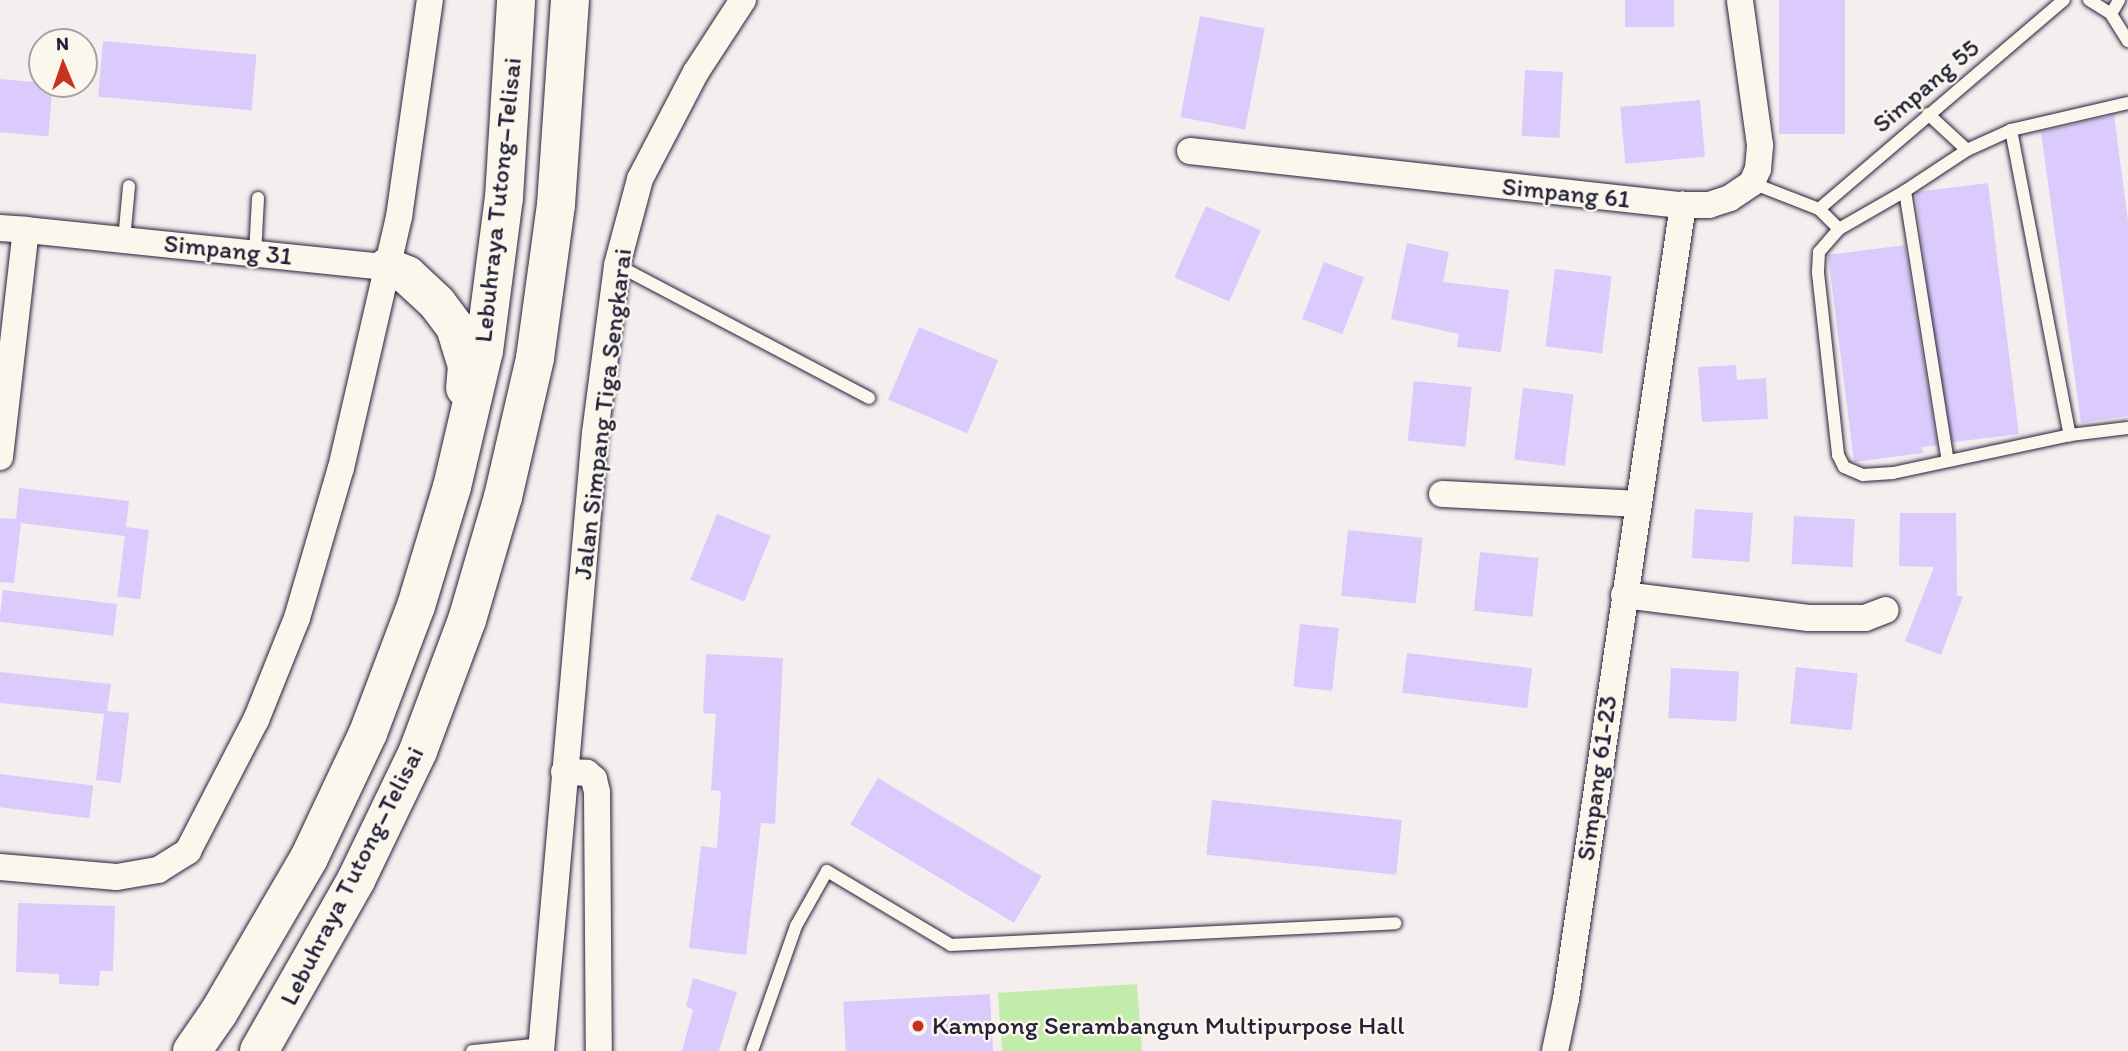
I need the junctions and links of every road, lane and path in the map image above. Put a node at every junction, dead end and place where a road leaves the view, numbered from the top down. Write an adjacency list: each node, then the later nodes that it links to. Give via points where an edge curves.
1 (430, 0): 27 (street, via 399,217)
2 (516, 0): 33 (highway, Lebuhraya Tutong–Telisai, via 504,198 484,351)
3 (570, 0): 43 (highway, Lebuhraya Tutong–Telisai, via 556,205 535,358 467,620 418,751 356,880)
4 (743, 0): 26 (street, Jalan Simpang Tiga Sengkarai, via 696,72 640,178)
5 (1740, 0): 16 (street, via 1760,145)
6 (2064, 0): 12 (lane, Simpang 55)
7 (2089, 0): 9 (lane)
8 (2119, 0): 9 (lane)
9 (2111, 14): 10 (lane)
10 (2128, 41)
11 (2128, 103): 13 (lane)
12 (1928, 114): 14 (lane); 21 (lane, Simpang 55)
13 (2011, 130): 14 (lane); 30 (lane)
14 (1967, 150): 18 (lane)
15 (1190, 151): 20 (street, Simpang 61)
16 (1752, 183): 20 (street, Simpang 61, via 1709,205); 21 (lane)
17 (129, 186): 24 (lane)
18 (1905, 191): 23 (lane); 32 (lane)
19 (258, 198): 25 (lane)
20 (1683, 205): 35 (street, Simpang 61-23)
21 (1818, 208): 23 (lane)
22 (13, 229): 24 (street, Simpang 31); 31 (street, Simpang 31)
23 (1839, 229): 32 (lane, via 1819,252 1818,273 1838,454 1844,467 1863,475)
24 (124, 240): 25 (street, Simpang 31)
25 (255, 254): 27 (street, Simpang 31)
26 (617, 265): 28 (lane); 38 (street, Jalan Simpang Tiga Sengkarai, via 595,433)
27 (387, 267): 33 (highway, via 407,275 437,303 455,327 463,348 465,390); 39 (street, via 341,467 297,618 256,720 188,851 158,870 117,877)
28 (869, 398)
29 (2128, 428): 30 (lane)
30 (2070, 435): 32 (lane)
31 (0, 457)
32 (1948, 461)
33 (452, 487): 42 (highway, Lebuhraya Tutong–Telisai, via 416,606 368,733 309,858)
34 (1442, 494): 35 (street)
35 (1637, 504): 36 (street, Simpang 61-23)
36 (1623, 595): 37 (street, via 1809,618 1865,618); 47 (street, Simpang 61-23)
37 (1886, 610)
38 (564, 772): 41 (street, Jalan Simpang Tiga Sengkarai); 45 (street, via 587,773 597,792)
39 (0, 867)
40 (1395, 923): 46 (lane, via 951,945 827,872 796,926)
41 (541, 1048): 44 (lane)
42 (192, 1051)
43 (259, 1051)
44 (472, 1051)
45 (598, 1051)
46 (752, 1051)
47 (1555, 1051)

